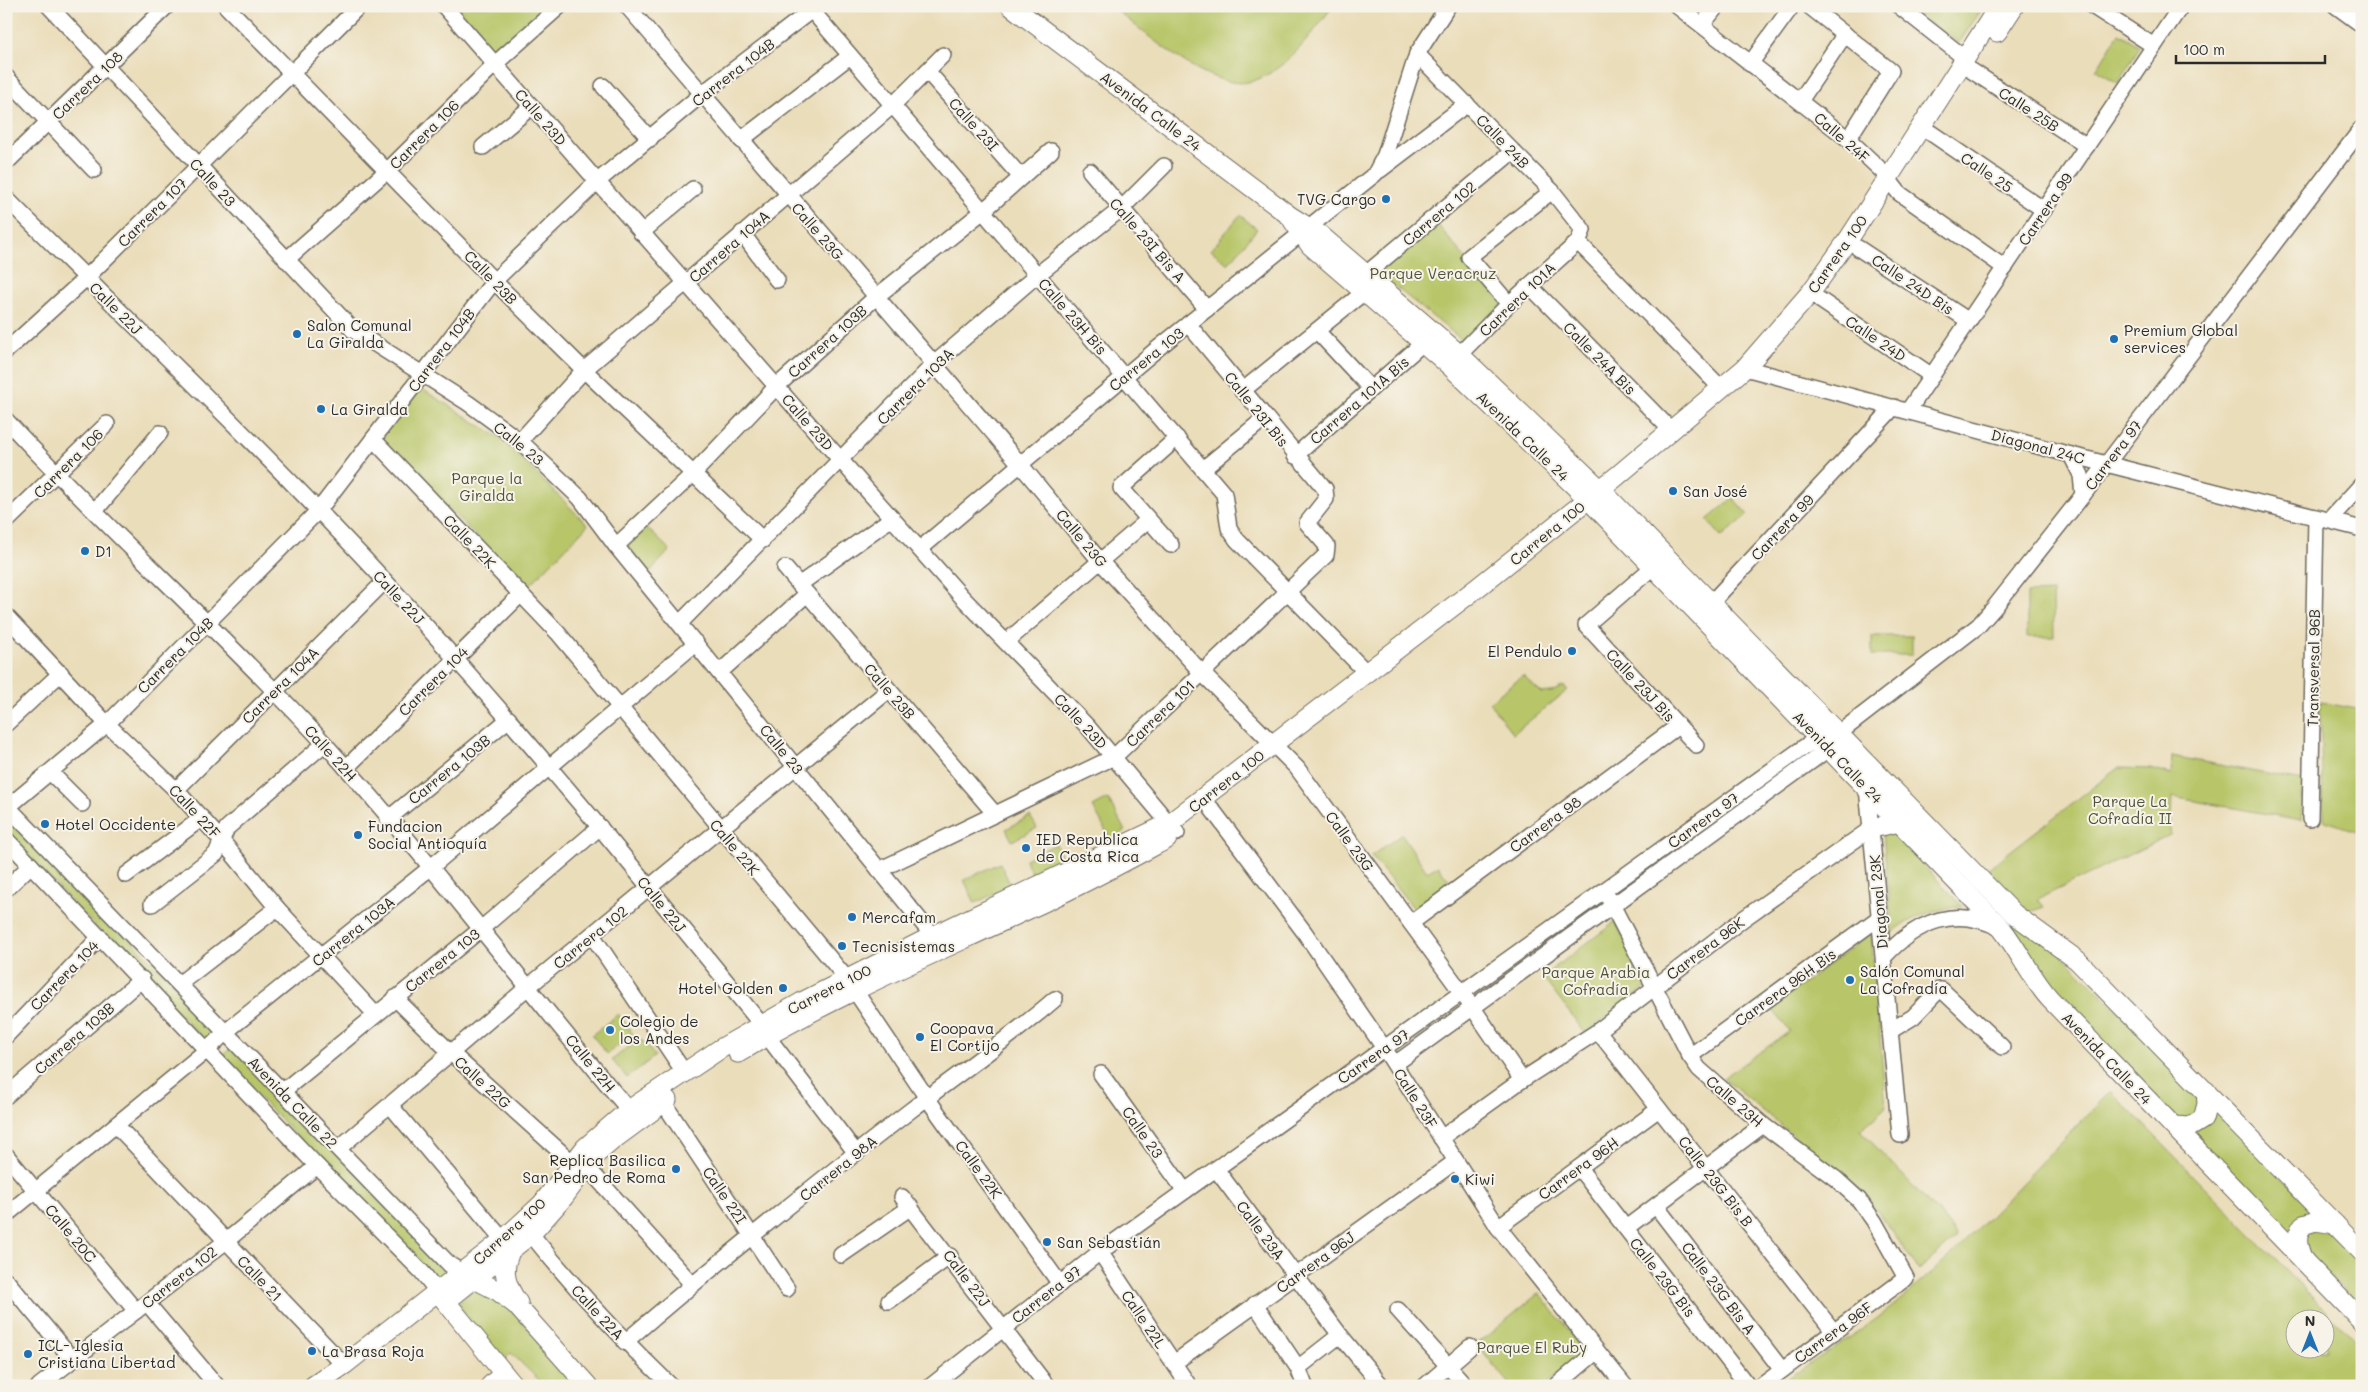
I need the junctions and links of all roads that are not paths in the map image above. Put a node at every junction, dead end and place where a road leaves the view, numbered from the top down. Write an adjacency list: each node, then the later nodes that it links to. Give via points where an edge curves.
1 (49, 6): 31 (street, Calle 23)
2 (167, 6): 31 (street, Carrera 108)
3 (226, 6): 33 (street, Calle 23B)
4 (359, 6): 33 (street, Carrera 107)
5 (444, 6): 28 (street, Calle 23D)
6 (560, 6): 28 (street, Carrera 106)
7 (627, 6): 36 (street, Calle 23G)
8 (1011, 6): 68 (main road, Avenida Calle 24, via 1290,216)
9 (1448, 6): 25 (street, Carrera 103)
10 (1677, 6): 21 (street, Calle 24F)
11 (1717, 6): 21 (street)
12 (1792, 6): 29 (street)
13 (1809, 6): 23 (street)
14 (1900, 6): 30 (street, Calle 25B)
15 (1999, 6): 30 (main road, Carrera 100)
16 (2014, 6): 30 (main road, Carrera 100)
17 (2092, 6): 24 (street)
18 (2181, 6): 24 (street, Carrera 99)
19 (2336, 6): 22 (street)
20 (812, 8): 27 (street, Calle 23H Bis); 36 (street, Carrera 104B)
21 (1702, 25): 29 (street, Calle 24F)
22 (2362, 26)
23 (1845, 34): 37 (street); 46 (street, via 1891,71)
24 (2154, 46): 47 (street, Carrera 99)
25 (1417, 54): 38 (street, Calle 24B); 57 (street, Carrera 103, via 1385,155)
26 (942, 55): 32 (street, Carrera 104A)
27 (850, 56): 39 (street, Calle 23H Bis); 45 (street)
28 (495, 64): 40 (street, Calle 23D); 55 (street, Carrera 106)
29 (1750, 64): 37 (street, Calle 24F)
30 (1969, 65): 43 (main road, Carrera 100); 47 (street, Calle 25B); 60 (main road, Carrera 100)
31 (105, 67): 41 (street, Carrera 108); 52 (street, Calle 23)
32 (927, 71): 39 (street, Carrera 104A); 58 (street, Calle 23I)
33 (291, 74): 52 (street, Carrera 107); 55 (street, Calle 23B)
34 (6, 77): 41 (street)
35 (603, 86): 44 (street)
36 (702, 94): 44 (street, Carrera 104B); 45 (street, Calle 23G)
37 (1800, 101): 46 (street, Calle 24F)
38 (1467, 104): 50 (street, Calle 24B); 57 (street, Carrera 103)
39 (892, 106): 63 (street, Carrera 104A); 67 (street, Calle 23H Bis)
40 (532, 107): 48 (street); 59 (street, Calle 23D)
41 (48, 122): 51 (street, Carrera 108); 54 (street)
42 (2362, 128): 115 (street, Carrera 97)
43 (1931, 133): 60 (main road, Carrera 100); 66 (street, Calle 25)
44 (650, 138): 59 (street, Carrera 104B)
45 (741, 140): 63 (street, Calle 23G)
46 (1848, 140): 60 (street, Calle 24F)
47 (2087, 146): 66 (street, Carrera 99)
48 (483, 147)
49 (1051, 150): 58 (street, Carrera 103B)
50 (1512, 152): 62 (street, Calle 24B); 79 (street, Carrera 102)
51 (6, 163)
52 (198, 166): 73 (street, Calle 23); 76 (street, Carrera 107)
53 (1164, 166): 65 (street, Carrera 103A)
54 (94, 170)
55 (388, 170): 73 (street, Carrera 106); 78 (street, Calle 23B)
56 (1090, 171): 65 (street, Calle 23I Bis A)
57 (1375, 174): 68 (street, Carrera 103)
58 (1021, 177): 67 (street, Carrera 103B)
59 (598, 181): 70 (street, Calle 23D); 78 (street, Carrera 104B)
60 (1892, 183): 72 (main road, Carrera 100); 74 (street, Calle 24F, via 1898,193); 93 (main road, Carrera 100)
61 (693, 189): 70 (street)
62 (1552, 191): 71 (street, Calle 24B, via 1582,227); 84 (street, via 1469,257)
63 (787, 195): 69 (street, Carrera 104A); 82 (street, Calle 23G)
64 (6, 198): 76 (street, Calle 22J)
65 (1121, 208): 75 (street, Carrera 103A); 85 (street, Calle 23I Bis A)
66 (2044, 210): 74 (street, Carrera 99)
67 (982, 212): 75 (street, Calle 23H Bis); 82 (street, Carrera 103B)
68 (1305, 231): 79 (main road, Avenida Calle 24, via 1319,234); 85 (street, Carrera 103)
69 (742, 232): 77 (street); 80 (street, Carrera 104A)
70 (641, 233): 80 (street, Calle 23D)
71 (1580, 237): 81 (street, Carrera 101A); 99 (street, Calle 24B)
72 (1858, 248): 83 (main road, Carrera 100); 86 (street, Calle 24D Bis)
73 (286, 260): 95 (street, Calle 23, via 353,330)
74 (2005, 268): 86 (street, Carrera 99)
75 (1037, 275): 92 (street, Carrera 103A); 96 (street, Calle 23H Bis)
76 (86, 278): 90 (street, Carrera 107); 123 (street, Calle 22J)
77 (777, 280)
78 (494, 281): 94 (street, Calle 23B); 95 (street, Carrera 104B)
79 (1364, 283): 88 (street, Carrera 102); 89 (main road, Avenida Calle 24); 91 (main road, Avenida Calle 24)
80 (686, 284): 94 (street, Carrera 104A); 98 (street, Calle 23D)
81 (1530, 286): 84 (street, Carrera 101A); 106 (street, Calle 24A Bis)
82 (876, 298): 92 (street, Calle 23G); 98 (street, Carrera 103B)
83 (1820, 300): 93 (main road, Carrera 100); 97 (street, Calle 24D)
84 (1510, 304): 91 (street, Carrera 101A)
85 (1207, 309): 87 (street, Carrera 103)
86 (1969, 321): 97 (street, Carrera 99)
87 (1188, 324): 96 (street, Carrera 103); 101 (street, Calle 23I Bis)
88 (1317, 330): 100 (street); 101 (street, Carrera 102)
89 (1423, 343): 91 (main road, Avenida Calle 24); 100 (street, Carrera 101A Bis)
90 (6, 351)
91 (1455, 360): 121 (main road, Avenida Calle 24)
92 (934, 364): 113 (street, Carrera 103A); 114 (street, Calle 23G)
93 (1752, 369): 99 (main road, Carrera 100); 102 (street, Diagonal 24C); 121 (main road, Carrera 100)
94 (584, 370): 110 (street, Carrera 104A); 117 (street, Calle 23B)
95 (422, 375): 109 (street, Carrera 104B); 110 (street, Calle 23)
96 (1125, 376): 108 (street, Calle 23H Bis); 114 (street, Carrera 103)
97 (1932, 376): 102 (street, Carrera 99)
98 (777, 386): 113 (street, Calle 23D); 117 (street, Carrera 103B)
99 (1721, 388): 106 (main road, Carrera 100)
100 (1371, 389): 112 (street, Carrera 101A Bis)
101 (1242, 391): 103 (street, Calle 23I Bis)
102 (1901, 409): 111 (street, Diagonal 24C); 141 (street, Carrera 99)
103 (1264, 418): 112 (street, Calle 23I Bis); 116 (street)
104 (6, 420): 118 (street, Calle 22H)
105 (107, 424): 118 (street, Carrera 106)
106 (1671, 430): 121 (main road, Carrera 100)
107 (160, 433): 122 (street)
108 (1177, 438): 116 (street, Calle 23H Bis); 126 (street, via 1121,488)
109 (373, 439): 123 (street, Carrera 104B); 140 (street, Calle 22K)
110 (520, 441): 131 (street, Calle 23, via 580,498)
111 (2071, 455): 115 (street, Diagonal 24C); 120 (street, via 2082,474)
112 (1295, 456): 133 (street, Calle 23I Bis, via 1326,493 1326,499 1307,523)
113 (841, 460): 124 (street, Calle 23D); 129 (street, Carrera 103A)
114 (1020, 464): 132 (street, Carrera 103); 134 (street, Calle 23G)
115 (2107, 464): 120 (street, Carrera 97); 125 (street, Diagonal 24C)
116 (1203, 469): 139 (street, Calle 23H Bis, via 1224,494 1229,528 1237,540)
117 (693, 474): 129 (street, Calle 23B); 131 (street, Carrera 103B)
118 (57, 475): 122 (street, Calle 22H); 127 (street, Carrera 106)
119 (2362, 484): 125 (street)
120 (2083, 495): 159 (street, Carrera 97, via 1978,626)
121 (1598, 498): 135 (main road, Avenida Calle 24); 141 (main road, Avenida Calle 24); 151 (main road, Carrera 100); 162 (main road, Carrera 100)
122 (95, 510): 143 (street, Calle 22H)
123 (318, 510): 137 (street, Calle 22J); 143 (street, Carrera 104B)
124 (892, 518): 132 (street, Calle 23D); 138 (street)
125 (2323, 519): 128 (street, Diagonal 24C); 176 (street, Transversal 96B)
126 (1148, 520): 130 (street); 134 (street)
127 (6, 522)
128 (2362, 529)
129 (763, 540): 144 (street, Carrera 103A)
130 (1172, 545)
131 (616, 546): 144 (street, Calle 23)
132 (920, 549): 145 (street, Calle 23D)
133 (1328, 550): 139 (street, Carrera 101)
134 (1100, 561): 145 (street); 149 (street, Calle 23G)
135 (1654, 567): 158 (street, Calle 23J Bis, via 1586,625); 159 (main road, Avenida Calle 24)
136 (785, 568): 138 (street, Calle 23B)
137 (385, 581): 147 (street, Calle 22J); 153 (street, Carrera 104A)
138 (803, 589): 148 (street); 152 (street, Calle 23B)
139 (1289, 590): 149 (street, Carrera 101); 151 (street, Calle 23H Bis)
140 (521, 594): 147 (street, Carrera 104); 154 (street, Calle 22K)
141 (1711, 603): 159 (main road, Avenida Calle 24)
142 (6, 616): 150 (street, Calle 22F)
143 (206, 623): 153 (street, Calle 22H); 157 (street, Carrera 104B)
144 (680, 623): 146 (street, Calle 23)
145 (1006, 642): 163 (street, Calle 23D)
146 (696, 643): 148 (street, Calle 23); 154 (street, Carrera 103A)
147 (456, 659): 155 (street, Calle 22J); 166 (street, Carrera 104)
148 (720, 672): 165 (street, Calle 23)
149 (1201, 672): 162 (street, Calle 23G); 163 (street, Carrera 101)
150 (61, 673): 156 (street); 157 (street, Calle 22F)
151 (1367, 673): 162 (main road, Carrera 100)
152 (889, 690): 165 (street, Carrera 102); 173 (street, Calle 23B)
153 (274, 691): 160 (street, Calle 22H); 169 (street, Carrera 104A)
154 (622, 707): 164 (street, Carrera 103A); 181 (street, Calle 22K)
155 (509, 719): 164 (street, Calle 22J); 175 (street, Carrera 103B)
156 (6, 724)
157 (107, 724): 167 (street, Carrera 104B); 169 (street, Calle 22F)
158 (1678, 726): 161 (street, Calle 23J Bis); 195 (street, Carrera 98)
159 (1832, 739): 168 (main road, Avenida Calle 24); 190 (street, Carrera 97, via 1807,745); 192 (street, Carrera 97, via 1818,757); 228 (main road, Avenida Calle 24, via 2014,914 2077,960)
160 (324, 744): 166 (street, Calle 22H); 183 (street, via 227,828)
161 (1696, 745)
162 (1277, 749): 172 (main road, Carrera 100); 179 (main road, Carrera 100); 195 (street, Calle 23G, via 1305,778)
163 (1114, 757): 173 (street, Carrera 101); 179 (street, Calle 23D)
164 (550, 766): 178 (street, Calle 22J); 185 (street, Carrera 103A)
165 (797, 766): 181 (street, Carrera 102); 186 (street, Calle 23)
166 (346, 768): 175 (street, Calle 22H)
167 (50, 772): 170 (street); 171 (street, Carrera 104B)
168 (1867, 788): 177 (main road, Avenida Calle 24); 180 (street, Diagonal 23K)
169 (176, 790): 174 (street, Calle 22F)
170 (82, 804)
171 (7, 806): 204 (street, Avenida Calle 22)
172 (1211, 808): 179 (main road, Carrera 100); 219 (street, Calle 23F, via 1305,933)
173 (996, 814): 186 (street, Carrera 101)
174 (202, 818): 183 (street, Calle 22F); 187 (street)
175 (388, 819): 185 (street, Calle 22H)
176 (2310, 819)
177 (1900, 822): 180 (main road); 197 (main road, Avenida Calle 24)
178 (600, 826): 189 (street, Calle 22J); 196 (street, Carrera 103)
179 (1174, 828): 199 (main road, Carrera 100); 205 (main road, Carrera 100, via 1031,908 922,958)
180 (1872, 828): 194 (street, Diagonal 23K); 206 (street, Carrera 96K, via 1742,919)
181 (720, 830): 189 (street, Carrera 102); 205 (street, Calle 22K)
182 (6, 839): 184 (street, Avenida Calle 22)
183 (222, 841): 191 (street, via 216,854); 193 (street, Calle 22F)
184 (31, 865): 188 (street); 200 (street, Avenida Calle 22)
185 (430, 868): 196 (street, Calle 22H); 201 (street, Carrera 103A)
186 (879, 870): 199 (street, Calle 23)
187 (126, 876)
188 (6, 889)
189 (649, 889): 198 (street, Carrera 102); 213 (street, Calle 22J)
190 (1605, 891): 192 (street, Calle 23H); 208 (street, Carrera 97)
191 (152, 904)
192 (1612, 906): 206 (street, Calle 23H); 211 (street, Carrera 97)
193 (277, 908): 201 (street, Calle 22F); 204 (street)
194 (1880, 917): 202 (street, Diagonal 23K); 222 (street, Carrera 96H Bis)
195 (1411, 923): 208 (street, Calle 23G)
196 (480, 929): 207 (street, Calle 22H); 209 (street, Carrera 103)
197 (2002, 929): 202 (street, via 1976,919 1945,918 1913,930); 237 (main road, Avenida Calle 24, via 2050,999)
198 (592, 936): 207 (street, Carrera 102); 224 (street)
199 (933, 936): 205 (main road, Carrera 100)
200 (100, 937): 203 (street, Avenida Calle 22); 217 (street, Carrera 104)
201 (322, 957): 212 (street, Calle 22F); 216 (street, Carrera 103A)
202 (1884, 957): 214 (street, Diagonal 23K)
203 (142, 979): 220 (street, Avenida Calle 22); 229 (street, Carrera 103B)
204 (179, 984): 216 (street, Avenida Calle 22)
205 (851, 985): 213 (main road, Carrera 100); 230 (street, Calle 22K)
206 (1654, 986): 215 (street, Carrera 96K); 222 (street, Calle 23H)
207 (528, 988): 221 (street, Carrera 102); 234 (street, Calle 22H)
208 (1462, 994): 211 (street, Calle 23G); 219 (street, Carrera 97)
209 (395, 998): 212 (street, Carrera 103); 221 (street, Calle 22G)
210 (1055, 1000): 230 (street, Carrera 98A)
211 (1473, 1008): 223 (street, Carrera 97); 226 (street, Calle 23G)
212 (375, 1014): 227 (street, Carrera 103)
213 (764, 1030): 224 (main road, Carrera 100); 231 (main road, Carrera 100); 241 (street, Calle 22J)
214 (1890, 1030): 218 (street, via 1913,1016 1942,990); 238 (street, Diagonal 23K)
215 (1598, 1031): 226 (street, Carrera 96K); 233 (street, Calle 23G Bis B)
216 (225, 1032): 220 (street, Carrera 103A); 227 (street, Avenida Calle 22)
217 (6, 1036)
218 (2002, 1047)
219 (1384, 1048): 223 (street, Calle 23F); 248 (street, Carrera 97)
220 (207, 1050): 235 (street, Carrera 103A); 245 (street, Avenida Calle 22)
221 (451, 1053): 232 (street, Carrera 102); 244 (street, Calle 22G)
222 (1690, 1056): 236 (street, Calle 23H, via 1699,1070)
223 (1395, 1064): 239 (street, Calle 23F)
224 (684, 1072): 234 (main road, Carrera 100)
225 (1101, 1074): 250 (street, Calle 23)
226 (1522, 1080): 239 (street, Carrera 96K)
227 (283, 1090): 240 (street, Avenida Calle 22)
228 (2206, 1091): 237 (main road, via 2203,1119 2190,1127); 253 (main road, Avenida Calle 24)
229 (6, 1096)
230 (927, 1098): 241 (street, Carrera 98A); 270 (street, Calle 22K)
231 (663, 1102): 244 (main road, Carrera 100); 257 (street, Calle 22I)
232 (390, 1105): 240 (street, Carrera 102); 259 (street)
233 (1659, 1109): 246 (street, Carrera 96H); 247 (street, Calle 23G Bis B)
234 (629, 1110): 244 (main road, Carrera 100, via 585,1148)
235 (116, 1125): 249 (street, Carrera 103A); 258 (street, Calle 21)
236 (1763, 1125): 247 (street); 267 (street, Calle 23H, via 1860,1200)
237 (2173, 1126): 264 (main road, Avenida Calle 24)
238 (1900, 1135)
239 (1442, 1138): 243 (street, Calle 23F)
240 (338, 1148): 265 (street, Avenida Calle 22, via 450,1265)
241 (856, 1153): 257 (street, Carrera 98A)
242 (6, 1155): 249 (street, Calle 20C)
243 (1456, 1161): 254 (street, Calle 23F); 266 (street, Carrera 96J)
244 (580, 1165): 256 (main road, Carrera 100, via 563,1198); 259 (main road, Carrera 100); 269 (street, Calle 22G)
245 (317, 1166): 258 (street, Carrera 102); 272 (street, Avenida Calle 22)
246 (1579, 1168): 254 (street, Carrera 96H); 255 (street, Calle 23G Bis)
247 (1706, 1168): 251 (street); 280 (street, Calle 23G Bis B)
248 (1216, 1169): 250 (street, Carrera 97); 266 (street, Calle 23A)
249 (36, 1191): 252 (street, Carrera 103A); 275 (street, Calle 20C)
250 (1185, 1191): 260 (street, Carrera 97)
251 (1656, 1206): 255 (street); 290 (street, Calle 23G Bis A)
252 (6, 1215)
253 (2335, 1224): 261 (main road, Avenida Calle 24); 264 (main road, via 2316,1220 2303,1225 2297,1236)
254 (1498, 1227): 284 (street, Calle 23F)
255 (1626, 1228): 306 (street, Calle 23G Bis)
256 (530, 1234): 259 (main road, Carrera 100); 282 (street, Calle 22A)
257 (753, 1237): 269 (street, Carrera 98A); 271 (street, Calle 22I)
258 (225, 1242): 275 (street, Carrera 102); 287 (street, Calle 21)
259 (506, 1247): 265 (main road, Carrera 100); 277 (main road, via 507,1286)
260 (1100, 1252): 270 (street, Carrera 97); 286 (street, Calle 22L)
261 (2362, 1252)
262 (841, 1255): 263 (street, Calle 22J, via 906,1202)
263 (950, 1256): 273 (street); 279 (street, Calle 22J)
264 (2303, 1261): 278 (main road, Avenida Calle 24)
265 (469, 1275): 272 (main road, Carrera 100); 277 (main road, Avenida Calle 22, via 503,1294)
266 (1295, 1276): 274 (street, Carrera 96J); 281 (street, Calle 23A)
267 (1906, 1278): 280 (street, Carrera 96F)
268 (6, 1280): 285 (street)
269 (692, 1284): 282 (street, Carrera 98A)
270 (1060, 1284): 279 (street, Carrera 97)
271 (787, 1289)
272 (442, 1296): 287 (main road, Carrera 100); 291 (main road, Avenida Calle 22)
273 (889, 1301)
274 (1256, 1304): 286 (street, Carrera 96J); 289 (street)
275 (141, 1307): 285 (street, Carrera 102); 293 (street, Calle 20C)
276 (1398, 1310): 288 (street)
277 (527, 1317): 295 (main road, Avenida Calle 22)
278 (2362, 1321)
279 (1003, 1327): 297 (street, Carrera 97); 298 (street, Calle 22J)
280 (1834, 1332): 290 (street, Carrera 96F)
281 (1340, 1335): 289 (street); 301 (street, Calle 23A)
282 (625, 1342): 296 (street, Calle 22A)
283 (1470, 1347): 288 (street)
284 (1597, 1351): 304 (street); 305 (street, Calle 23F)
285 (73, 1360): 292 (street, Carrera 102)
286 (1174, 1363): 299 (street, Calle 22L)
287 (344, 1365): 294 (main road, Carrera 100)
288 (1448, 1367): 302 (street); 303 (street)
289 (1298, 1368): 300 (street)
290 (1782, 1370): 307 (street, Carrera 96F)
291 (502, 1382)
292 (39, 1386)
293 (217, 1386)
294 (313, 1386)
295 (588, 1386)
296 (671, 1386)
297 (931, 1386)
298 (1047, 1386)
299 (1189, 1386)
300 (1306, 1386)
301 (1382, 1386)
302 (1425, 1386)
303 (1466, 1386)
304 (1556, 1386)
305 (1624, 1386)
306 (1748, 1386)
307 (1761, 1386)

